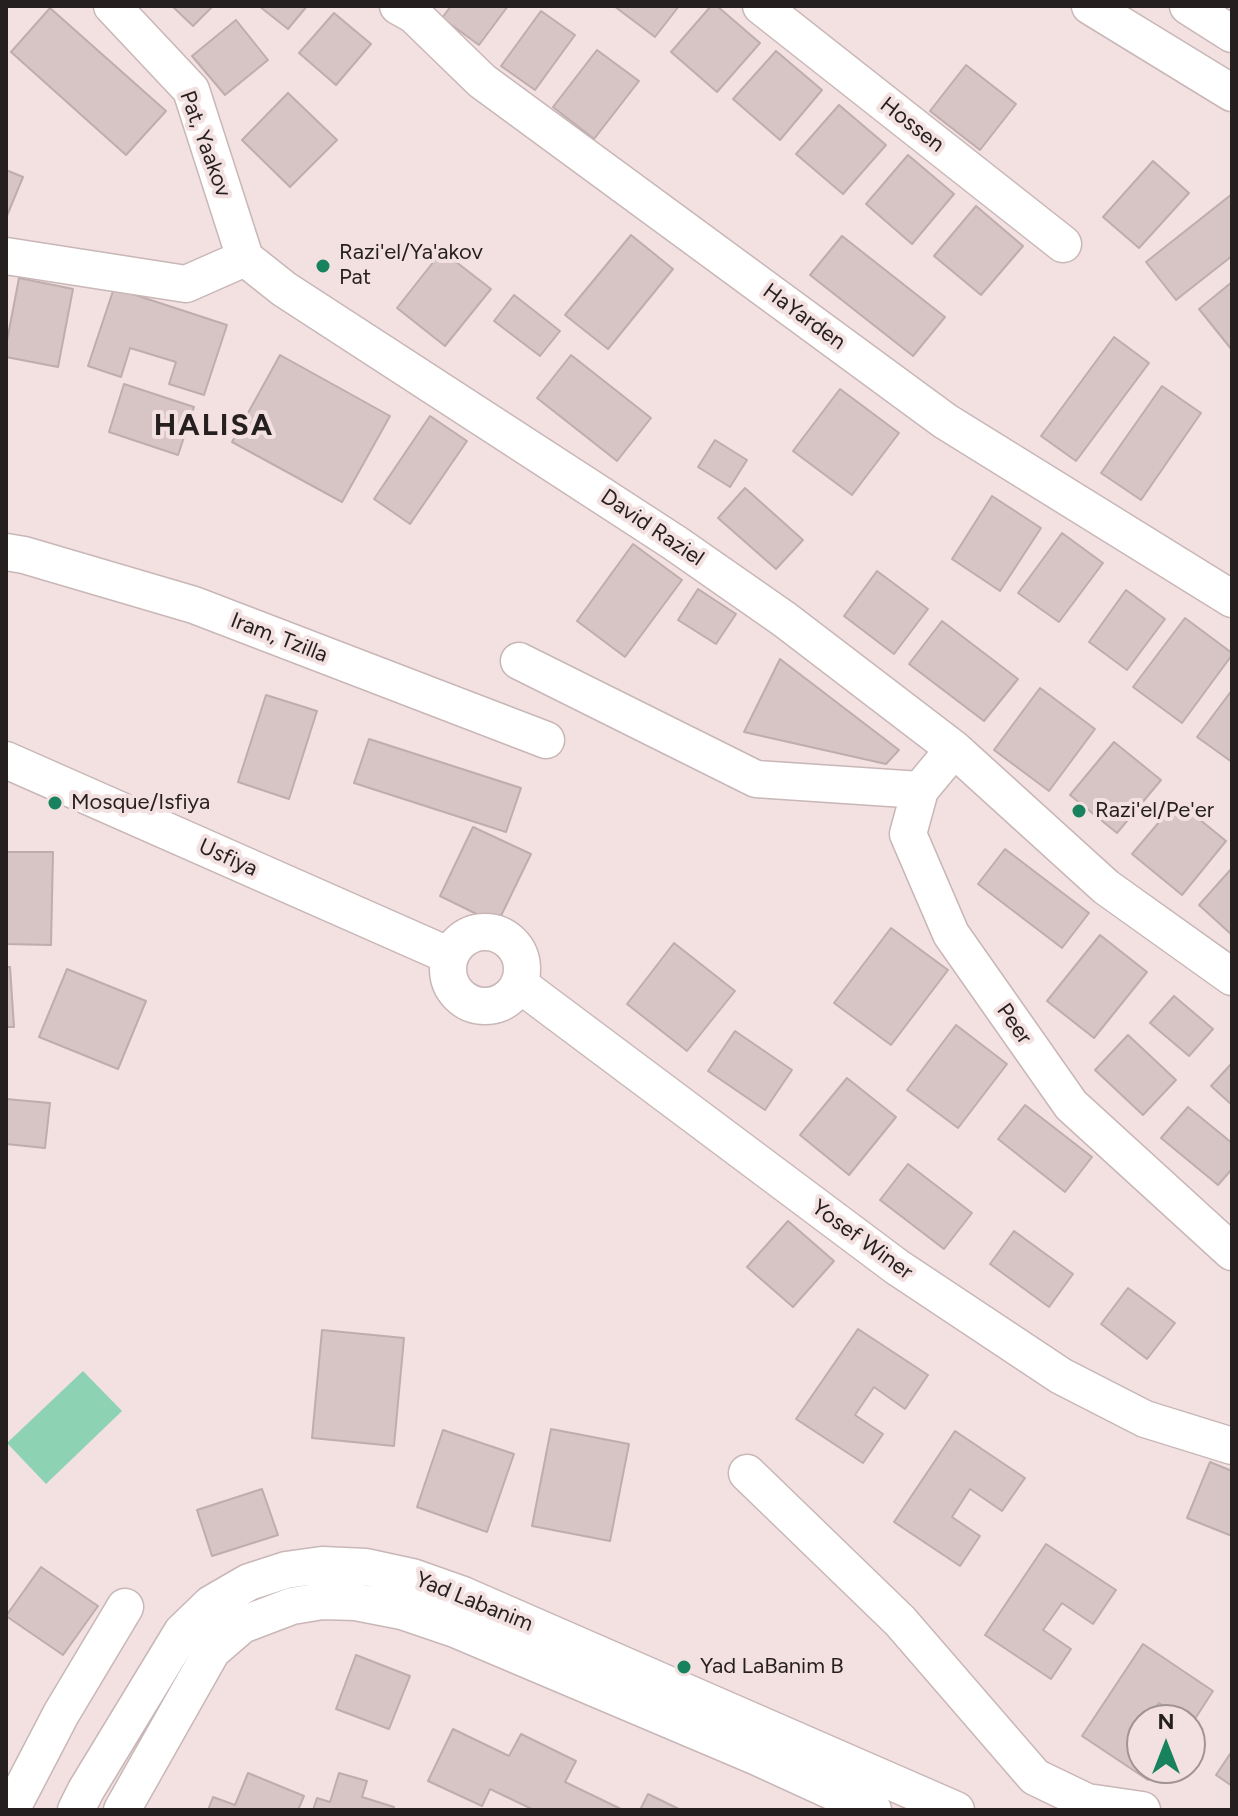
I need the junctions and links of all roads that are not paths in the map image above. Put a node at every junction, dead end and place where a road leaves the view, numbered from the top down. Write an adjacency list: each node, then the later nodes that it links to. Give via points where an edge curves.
1 (112, 6): 10 (street, Pat, Yaakov, via 191,90)
2 (761, 6): 8 (street, Hossen)
3 (1090, 6): 7 (street)
4 (1188, 6): 6 (street)
5 (410, 9): 12 (street, HaYarden, via 482,81 945,421)
6 (1232, 34)
7 (1232, 93)
8 (1063, 244)
9 (6, 256): 10 (street, via 186,284)
10 (245, 258): 15 (street, David Raziel, via 284,289 675,543)
11 (6, 552): 14 (street, Iram, Tzilla, via 194,605)
12 (1232, 599)
13 (519, 661): 17 (street, via 756,779)
14 (546, 740)
15 (954, 749): 17 (street, Peer); 19 (street, David Raziel, via 1106,887)
16 (6, 760): 18 (street, Usfiya)
17 (920, 790): 21 (street, Peer, via 908,834 951,934 1071,1105)
18 (450, 956): 20 (street, via 451,986 468,1002 491,1006 512,995); 20 (street, via 469,934 495,932 507,938 522,959)
19 (1232, 977)
20 (519, 984): 22 (street, Yosef Winer, via 897,1267 1061,1376 1145,1419)
21 (1232, 1252)
22 (1232, 1446)
23 (747, 1473): 30 (street, via 900,1621 1035,1777 1087,1802)
24 (125, 1607): 25 (street)
25 (11, 1810)
26 (76, 1810): 29 (street, Yad Labanim, via 182,1632 211,1604 249,1582 322,1565 366,1567 463,1595)
27 (122, 1810): 28 (street, Yad Labanim, via 212,1651 242,1625 322,1601 402,1611 455,1629)
28 (873, 1810)
29 (956, 1810)
30 (1142, 1810)

